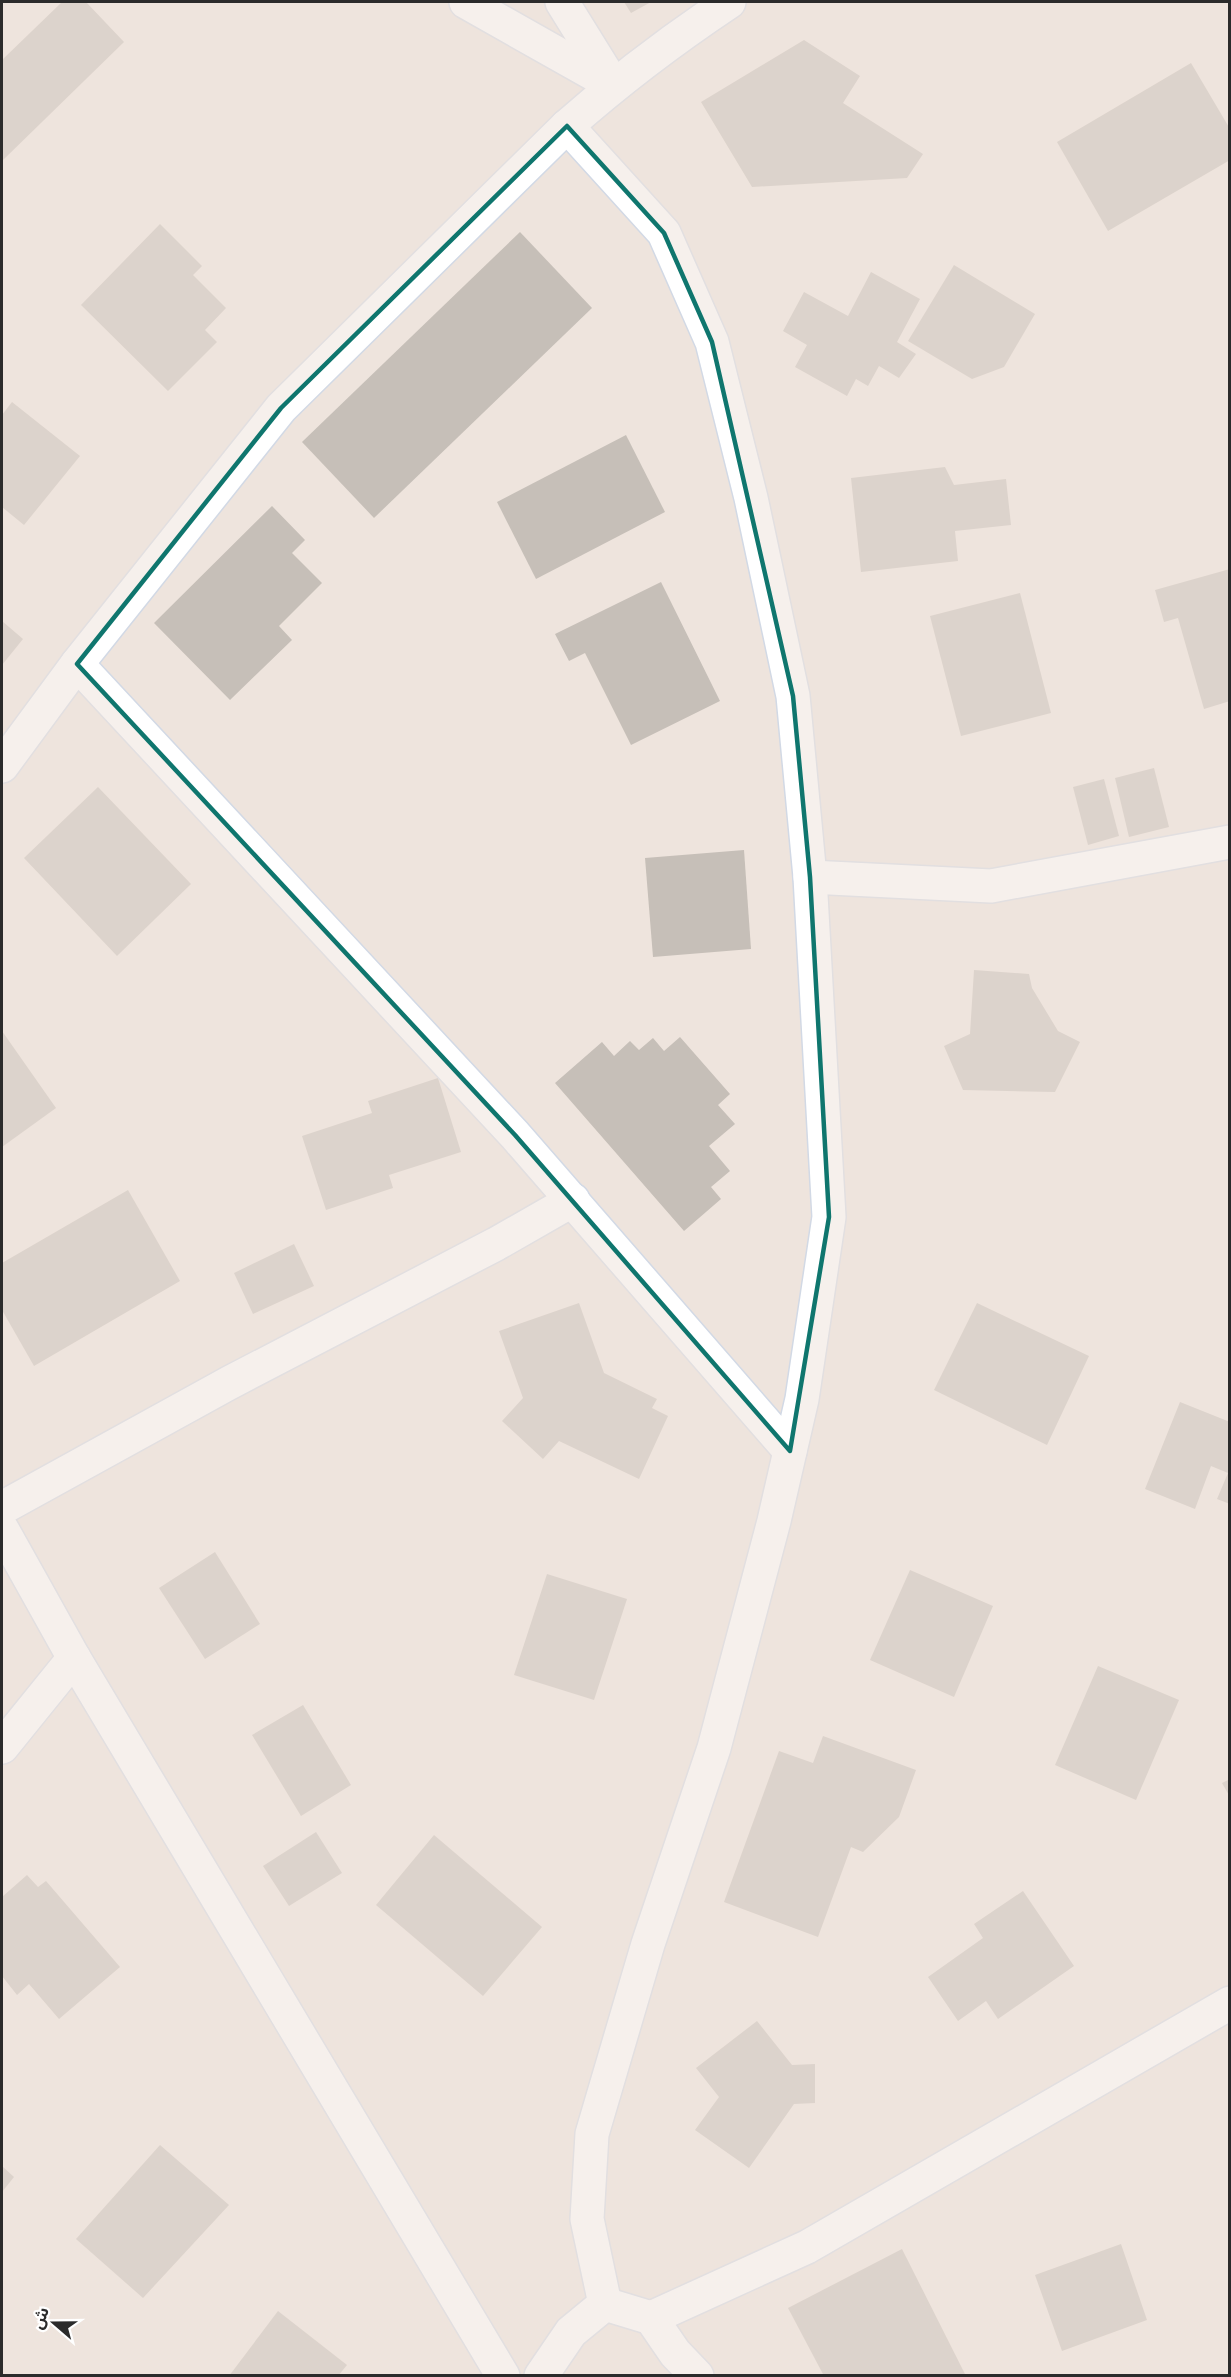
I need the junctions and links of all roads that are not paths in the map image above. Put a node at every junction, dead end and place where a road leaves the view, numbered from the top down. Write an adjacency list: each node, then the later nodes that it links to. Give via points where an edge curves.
1 (466, 2): 4 (street)
2 (562, 2): 4 (street)
3 (729, 2): 4 (street)
4 (613, 85): 5 (street)
5 (567, 126): 6 (street, via 281,408); 9 (street, via 664,233 712,342 751,498 793,696)
6 (77, 664): 7 (street); 10 (street)
7 (2, 765)
8 (1230, 842): 9 (street, via 991,886)
9 (810, 877): 11 (street, via 829,1217 802,1399)
10 (573, 1200): 11 (street); 12 (street)
11 (790, 1451): 17 (street, via 714,1749 648,1944 592,2134 587,2219)
12 (2, 1508)
13 (2, 1529): 14 (street)
14 (74, 1658): 15 (street); 19 (street)
15 (2, 1747)
16 (1230, 2003): 18 (street, via 807,2247)
17 (605, 2304): 18 (street); 20 (street, via 571,2332)
18 (651, 2318): 21 (street)
19 (503, 2376)
20 (541, 2376)
21 (697, 2376)

